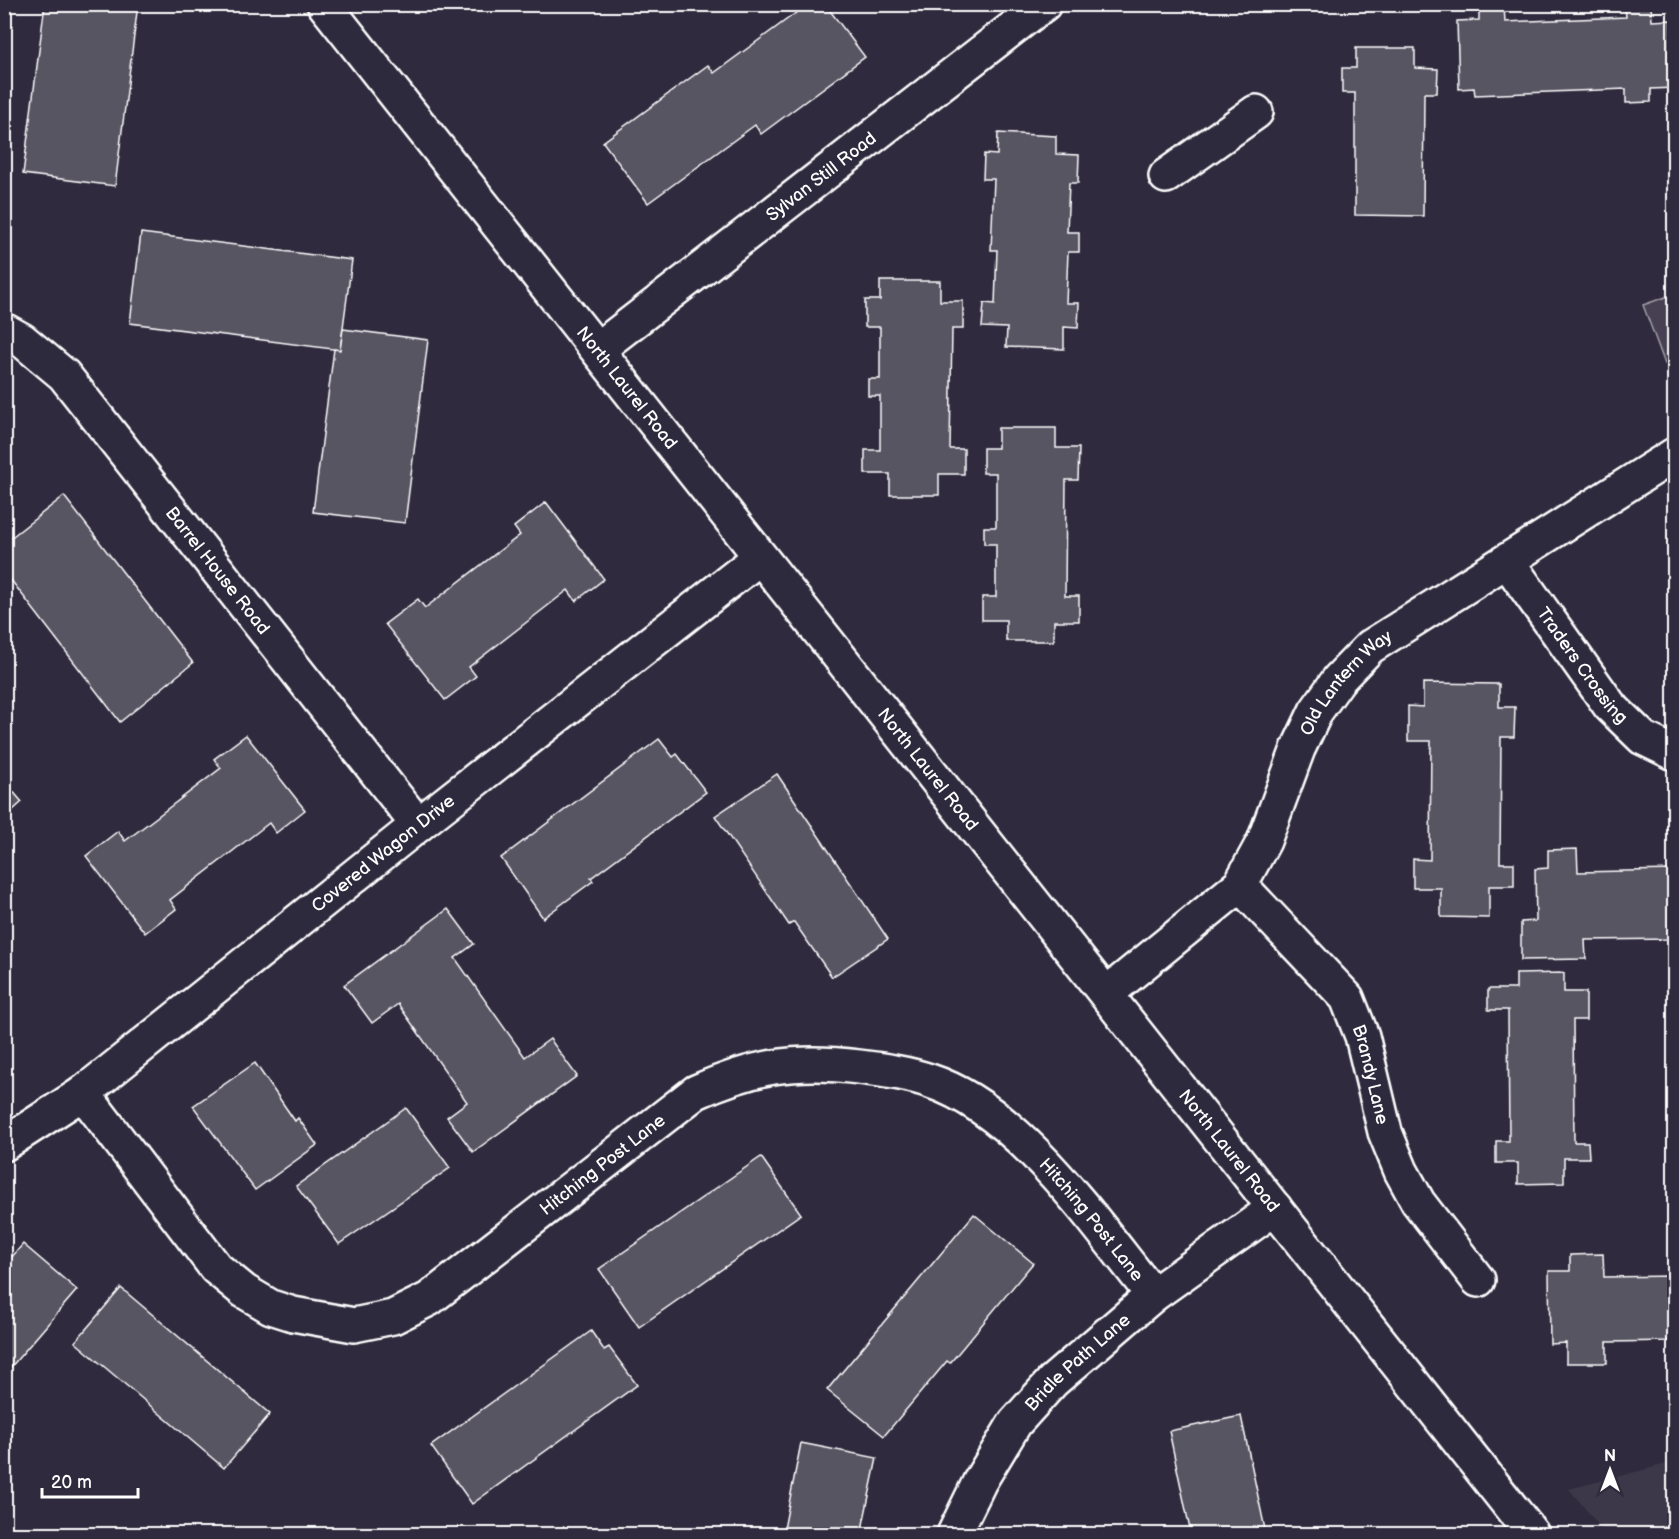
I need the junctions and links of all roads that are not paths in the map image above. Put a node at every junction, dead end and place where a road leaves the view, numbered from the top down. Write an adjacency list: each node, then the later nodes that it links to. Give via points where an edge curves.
1 (324, 4): 6 (street, North Laurel Road)
2 (1044, 4): 6 (street, Sylvan Still Road)
3 (1256, 112): 4 (street)
4 (1166, 176)
5 (4, 330): 11 (street, Barrel House Road, via 22,340 71,384)
6 (598, 349): 8 (street, North Laurel Road)
7 (1674, 455): 9 (street, Old Lantern Way)
8 (759, 558): 11 (street, Covered Wagon Drive); 13 (street, North Laurel Road)
9 (1507, 561): 10 (street, Traders Crossing, via 1610,706 1642,738); 12 (street, Old Lantern Way, via 1370,647 1339,680 1316,711 1264,840)
10 (1674, 753)
11 (418, 825): 14 (street, Covered Wagon Drive)
12 (1240, 885): 13 (street, Old Lantern Way); 17 (street, Brandy Lane, via 1347,998 1362,1036 1385,1132 1401,1171 1418,1202)
13 (1106, 994): 16 (street, North Laurel Road)
14 (83, 1093): 15 (street, Covered Wagon Drive); 18 (street, Hitching Post Lane, via 216,1268 271,1307 320,1321 354,1325 393,1317 429,1299 696,1092 737,1074 782,1064 887,1070 931,1081 979,1105 1032,1149)
15 (4, 1144)
16 (1275, 1208): 18 (street, Bridle Path Lane); 20 (street, North Laurel Road)
17 (1478, 1280)
18 (1153, 1294): 19 (street, Bridle Path Lane, via 1053,1381 1015,1423)
19 (954, 1534)
20 (1532, 1534)

